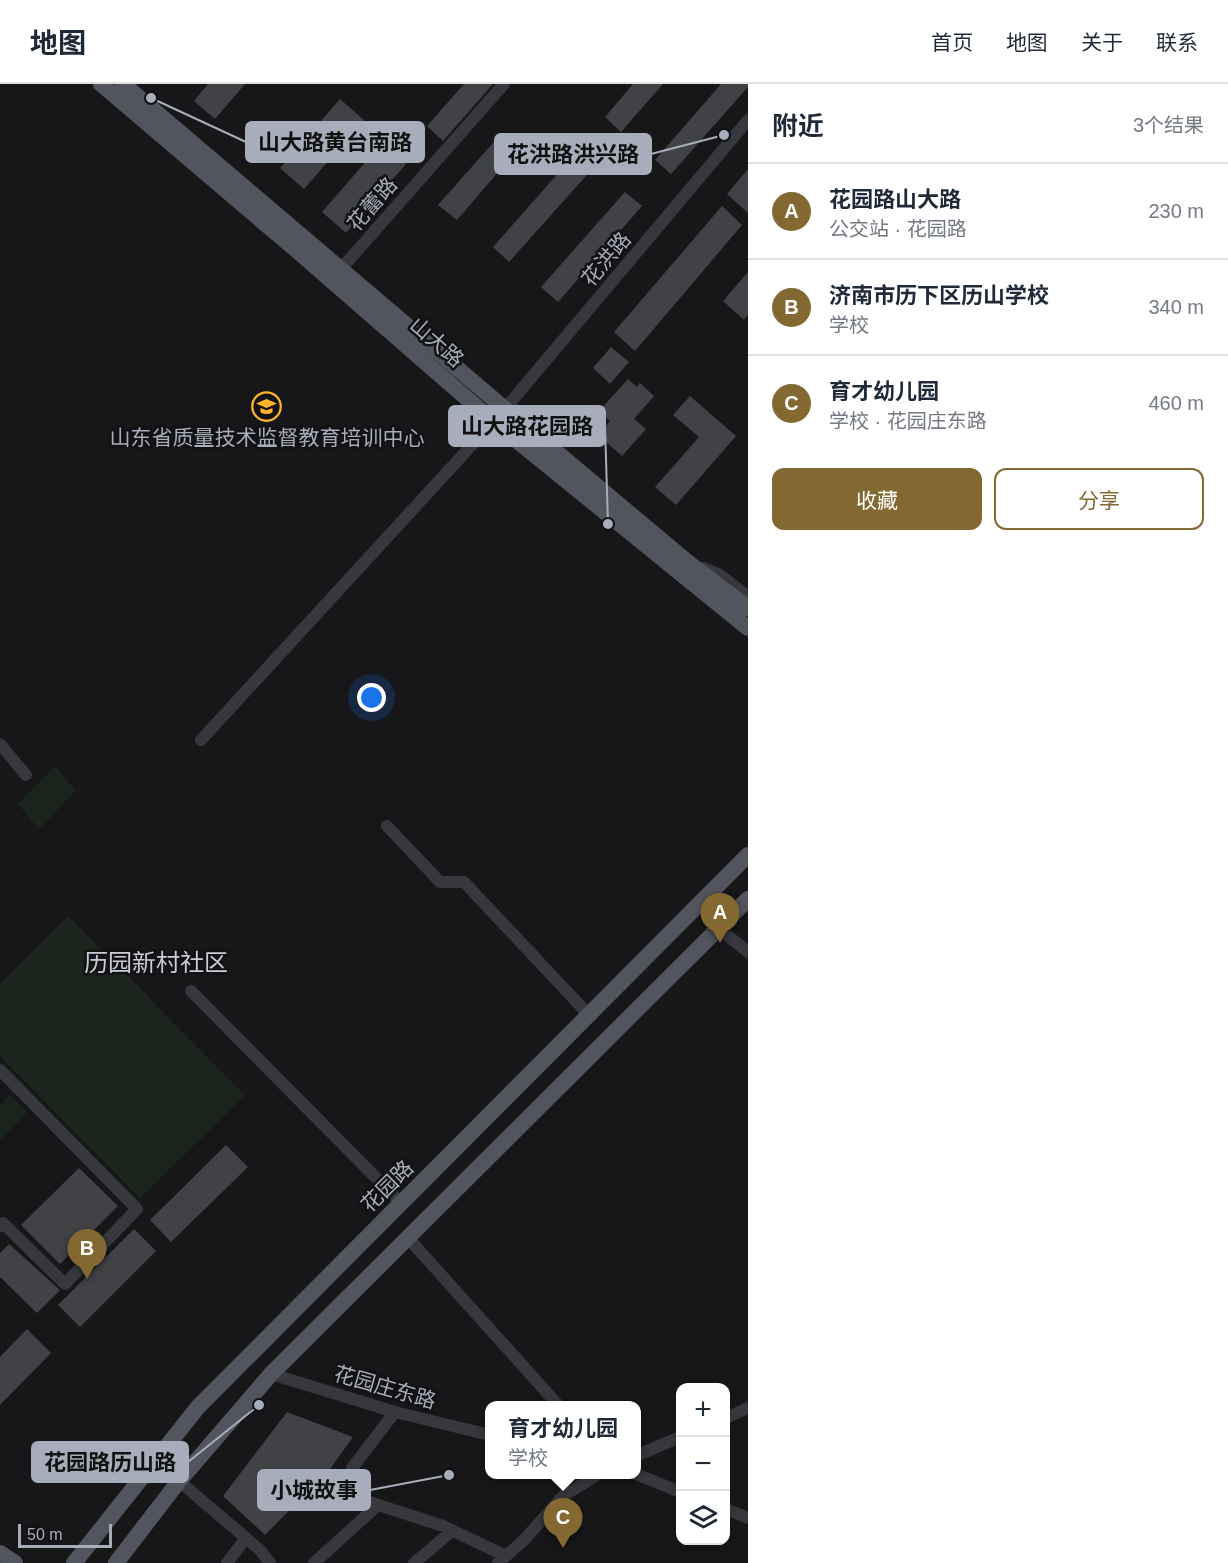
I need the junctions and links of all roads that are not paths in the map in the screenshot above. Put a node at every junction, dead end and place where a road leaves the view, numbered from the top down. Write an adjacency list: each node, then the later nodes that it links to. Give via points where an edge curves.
1 (101, 84): 6 (main road, 山大路)
2 (123, 84): 5 (main road, 山大路)
3 (504, 84): 5 (street, 花蕾路)
4 (748, 120): 6 (street, 花洪路)
5 (341, 269): 6 (main road, 山大路)
6 (499, 415): 7 (main road, 山大路); 10 (main road, 山大路); 11 (street, 花洪路)
7 (685, 560): 8 (street, 山大路, via 720,575); 9 (main road, 山大路)
8 (748, 597)
9 (748, 608)
10 (748, 628)
11 (201, 740)
12 (0, 744): 13 (street)
13 (26, 775)
14 (387, 826): 20 (street, via 440,882 464,882)
15 (748, 855): 20 (main road, 花园路)
16 (748, 899): 17 (main road)
17 (718, 928): 18 (street); 24 (main road)
18 (748, 952)
19 (191, 991): 22 (street)
20 (589, 1015): 22 (main road, 花园路)
21 (0, 1070): 23 (street, via 137,1209 65,1284 3,1223)
22 (401, 1203): 45 (main road, 花园路, via 198,1407)
23 (0, 1226)
24 (408, 1238): 25 (main road); 26 (street)
25 (271, 1374): 28 (street, 花园庄东路); 35 (main road)
26 (555, 1401)
27 (748, 1408): 29 (street)
28 (395, 1412): 30 (street, 花园庄东路); 37 (street, via 352,1468 360,1499)
29 (730, 1416)
30 (485, 1434)
31 (676, 1439): 32 (street)
32 (641, 1454)
33 (641, 1476): 36 (street)
34 (591, 1479): 43 (street, via 562,1496)
35 (179, 1481): 41 (street); 46 (main road)
36 (678, 1491)
37 (378, 1505): 40 (street); 49 (street)
38 (730, 1511): 39 (street)
39 (748, 1518)
40 (452, 1531): 43 (street); 50 (street)
41 (245, 1539): 47 (street); 48 (street)
42 (0, 1553): 44 (main road)
43 (502, 1559)
44 (15, 1563)
45 (74, 1563)
46 (116, 1563)
47 (227, 1563)
48 (270, 1563)
49 (314, 1563)
50 (414, 1563)

